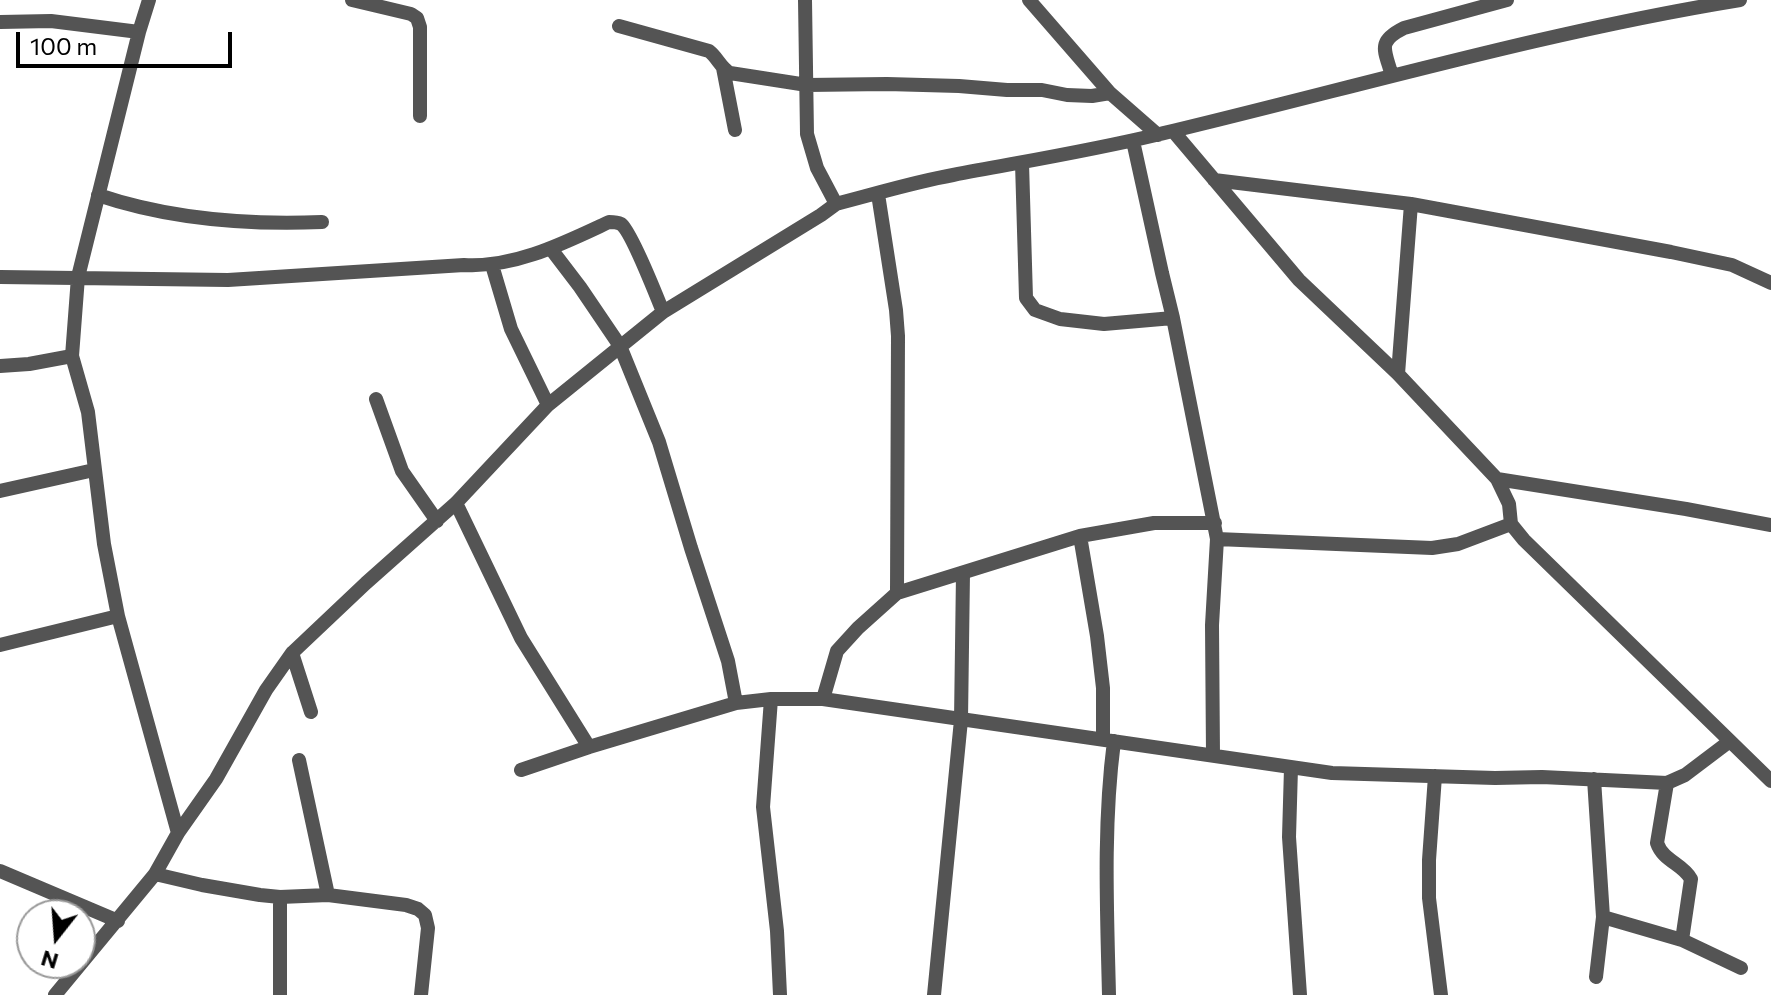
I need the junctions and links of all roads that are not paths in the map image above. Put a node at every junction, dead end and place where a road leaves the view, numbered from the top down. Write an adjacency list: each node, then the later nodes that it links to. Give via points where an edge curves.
1 (149, 0): 9 (street)
2 (352, 0): 14 (street, via 417,18)
3 (805, 0): 12 (street)
4 (1029, 0): 13 (street)
5 (1507, 0): 11 (street, via 1391,35 1384,49)
6 (1740, 0): 11 (street)
7 (0, 22): 9 (street, via 51,21)
8 (619, 26): 10 (street, via 709,51)
9 (139, 32): 21 (street)
10 (723, 68): 12 (street); 15 (street)
11 (1392, 76): 16 (street)
12 (807, 85): 13 (street); 22 (street, via 810,150)
13 (1110, 93): 16 (street)
14 (420, 116)
15 (735, 130)
16 (1166, 133): 17 (street); 19 (street)
17 (1133, 141): 18 (street); 31 (street)
18 (1022, 163): 20 (street); 31 (street, via 1026,298 1035,310 1104,324)
19 (1214, 180): 23 (street); 35 (street, via 1299,280)
20 (878, 194): 22 (street); 49 (street, via 898,336)
21 (98, 195): 24 (street, via 186,215); 28 (street)
22 (836, 204): 30 (street)
23 (1411, 204): 29 (street, via 1732,265); 35 (street)
24 (322, 222)
25 (551, 249): 26 (street); 30 (street, via 618,222); 32 (street)
26 (492, 265): 28 (street, via 228,280); 37 (street, via 511,329)
27 (0, 277): 28 (street)
28 (78, 277): 33 (street)
29 (1771, 283)
30 (663, 312): 32 (street)
31 (1173, 318): 43 (street)
32 (620, 346): 37 (street); 55 (street, via 659,442 728,661)
33 (72, 356): 34 (street); 38 (street, via 88,412)
34 (0, 366)
35 (1398, 374): 39 (street)
36 (376, 399): 42 (street, via 402,471)
37 (548, 405): 41 (street)
38 (94, 470): 40 (street); 50 (street)
39 (1497, 479): 44 (street, via 1509,504); 45 (street)
40 (0, 491)
41 (456, 503): 42 (street); 60 (street, via 521,638)
42 (437, 521): 52 (street)
43 (1215, 523): 46 (street, via 1154,523); 47 (street)
44 (1511, 524): 47 (street, via 1432,548); 59 (street)
45 (1771, 525)
46 (1080, 536): 48 (street); 58 (street)
47 (1217, 539): 61 (street)
48 (963, 573): 49 (street); 57 (street)
49 (897, 593): 54 (street, via 837,651)
50 (118, 616): 51 (street); 69 (street)
51 (0, 645)
52 (292, 653): 56 (street); 69 (street)
53 (771, 699): 54 (street); 55 (street); 82 (street, via 763,807)
54 (823, 699): 57 (street)
55 (736, 703): 60 (street)
56 (311, 712)
57 (961, 720): 58 (street); 83 (street)
58 (1108, 740): 61 (street); 84 (street)
59 (1730, 741): 67 (street); 68 (street)
60 (589, 747): 64 (street)
61 (1213, 755): 63 (street)
62 (299, 760): 72 (street)
63 (1291, 768): 65 (street); 85 (street, via 1289,837)
64 (521, 770)
65 (1435, 776): 66 (street); 86 (street, via 1429,898)
66 (1594, 779): 68 (street); 74 (street)
67 (1771, 781)
68 (1667, 783): 76 (street, via 1657,843 1691,879)
69 (178, 833): 71 (street)
70 (0, 871): 75 (street)
71 (155, 874): 73 (street); 75 (street)
72 (328, 895): 73 (street); 81 (street, via 406,905 425,915)
73 (280, 897): 80 (street)
74 (1603, 917): 76 (street); 78 (street)
75 (118, 921): 79 (street)
76 (1682, 940): 77 (street)
77 (1741, 968)
78 (1596, 977)
79 (55, 995)
80 (280, 995)
81 (421, 995)
82 (780, 995)
83 (934, 995)
84 (1109, 995)
85 (1300, 995)
86 (1441, 995)

